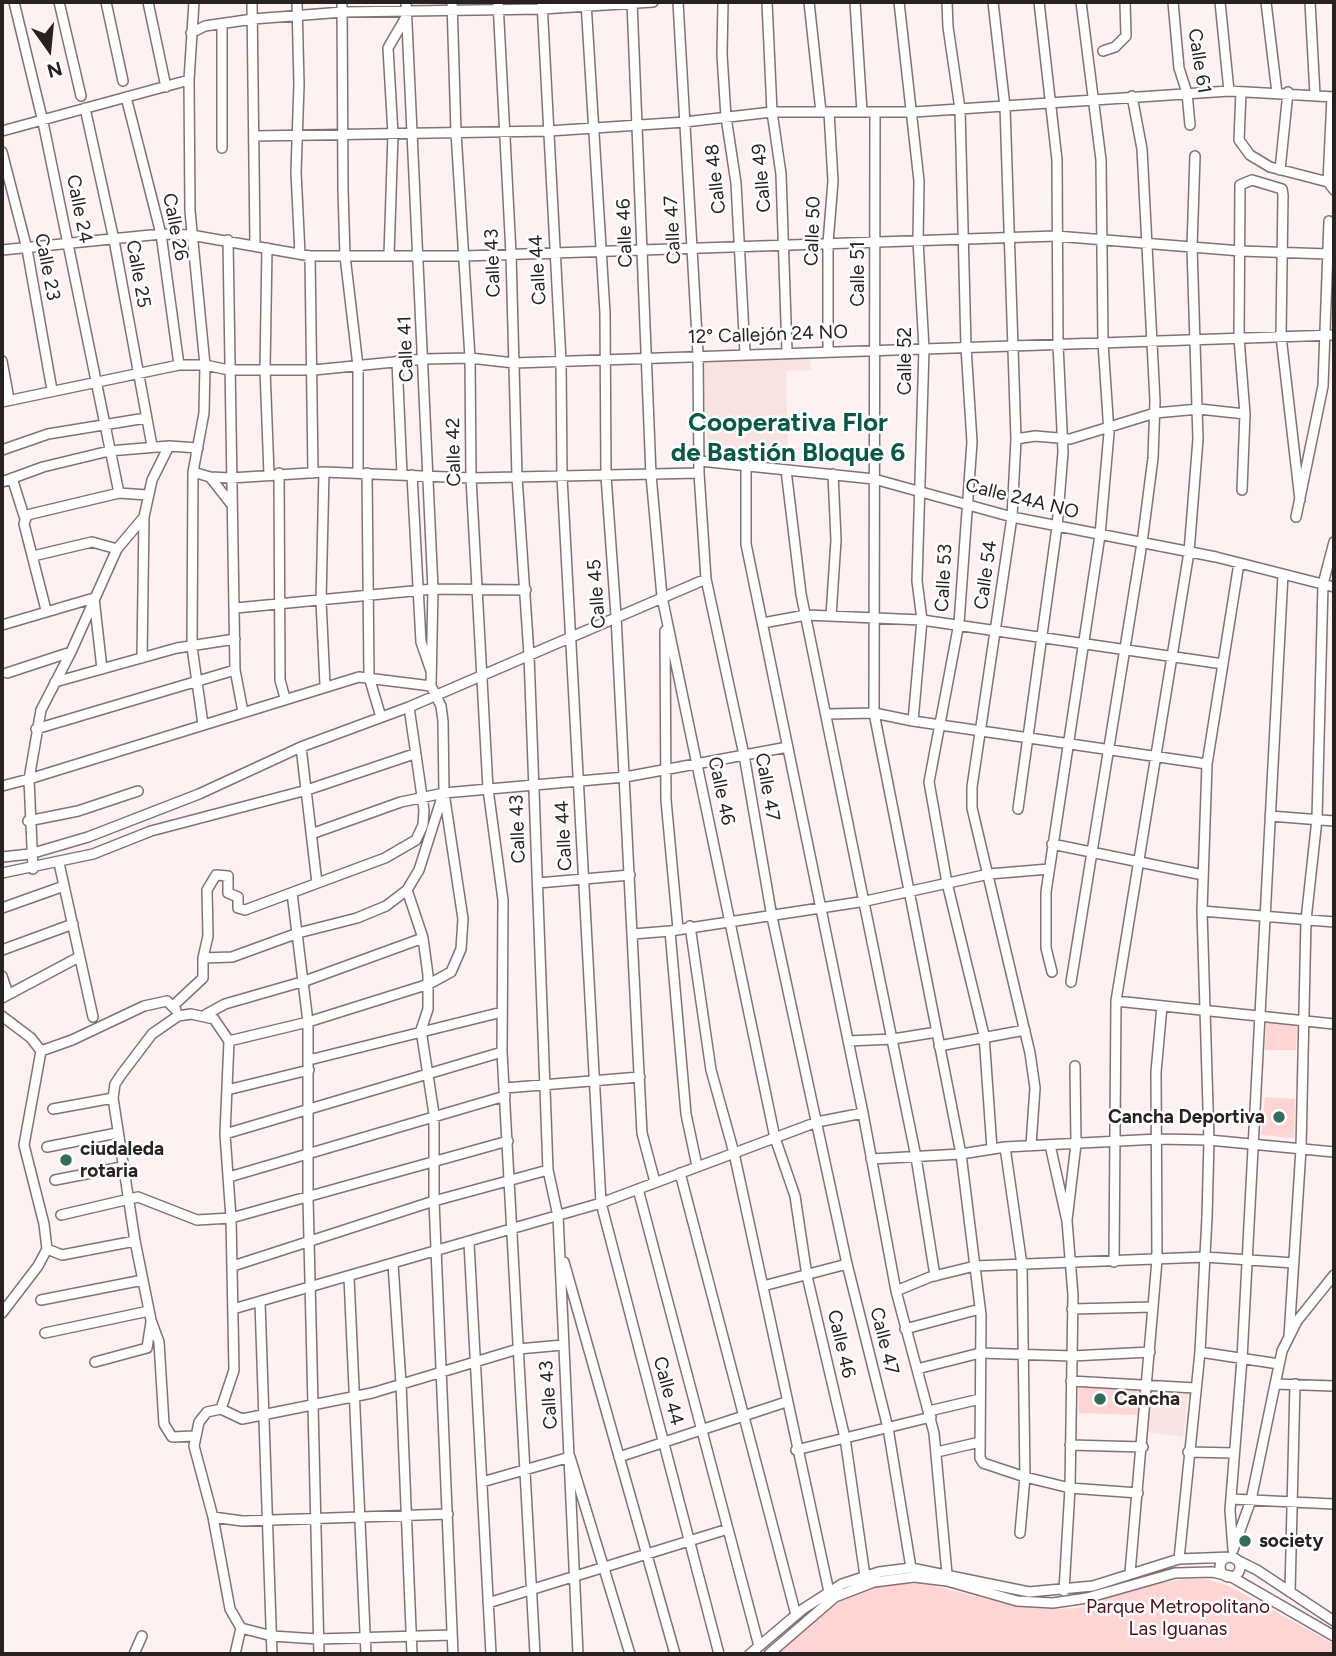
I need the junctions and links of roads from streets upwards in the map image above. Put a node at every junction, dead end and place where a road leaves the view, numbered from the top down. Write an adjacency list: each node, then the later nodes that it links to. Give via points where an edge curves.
1 (14, 2): 60 (street, Calle 24)
2 (59, 2): 46 (street)
3 (106, 2): 36 (street)
4 (148, 2): 38 (street)
5 (194, 2): 34 (street)
6 (252, 2): 32 (street)
7 (297, 2): 31 (street)
8 (632, 2): 9 (street); 25 (street); 62 (street, Calle 46)
9 (653, 2)
10 (678, 2): 61 (street, Calle 47)
11 (723, 2): 59 (street, Calle 48)
12 (767, 2): 54 (street, Calle 49)
13 (809, 2): 55 (street, Calle 50)
14 (855, 2): 56 (street)
15 (899, 2): 58 (street, Calle 52)
16 (947, 2): 53 (street, Calle 53)
17 (993, 2): 51 (street, Calle 54)
18 (1039, 2): 50 (street)
19 (1081, 2): 49 (street)
20 (1125, 2): 35 (street, via 1126,36)
21 (1173, 2): 42 (street, Calle 61, via 1179,68)
22 (1220, 2): 39 (street)
23 (1266, 2): 43 (street)
24 (1310, 2): 45 (street)
25 (586, 4): 28 (street); 64 (street, Calle 45)
26 (453, 5): 27 (street); 30 (street); 68 (street, Calle 42)
27 (498, 5): 28 (street); 66 (street, Calle 43)
28 (542, 5): 67 (street, Calle 44)
29 (343, 7): 30 (street); 31 (street); 72 (street)
30 (407, 9): 69 (street, Calle 41); 71 (street, via 388,48)
31 (298, 16): 32 (street); 70 (street)
32 (253, 19): 33 (street); 73 (street)
33 (222, 24): 34 (street); 74 (street)
34 (191, 33): 37 (street)
35 (1103, 51)
36 (123, 80)
37 (189, 80): 38 (street); 81 (street)
38 (166, 87): 47 (street)
39 (1228, 91): 40 (street); 42 (street)
40 (1241, 92): 43 (street); 77 (street, via 1239,140 1250,155)
41 (1289, 92): 43 (street); 45 (street); 77 (street)
42 (1187, 93): 44 (street); 63 (street, Calle 61)
43 (1277, 93)
44 (1136, 95): 49 (street); 91 (street)
45 (1315, 95): 48 (street)
46 (81, 96)
47 (126, 97): 52 (street); 80 (street, Calle 26)
48 (1333, 97): 78 (street)
49 (1094, 99): 50 (street); 88 (street, via 1101,160)
50 (1051, 101): 51 (street); 82 (street, via 1057,160)
51 (1005, 107): 53 (street); 83 (street, Calle 54)
52 (85, 108): 60 (street); 85 (street, Calle 25)
53 (960, 109): 58 (street); 84 (street, Calle 53)
54 (772, 112): 55 (street); 59 (street); 93 (street, Calle 49)
55 (825, 112): 56 (street); 90 (street, Calle 50, via 833,181)
56 (862, 112): 57 (street)
57 (875, 112): 58 (street); 89 (street, Calle 51)
58 (914, 112): 87 (street, Calle 52)
59 (726, 117): 61 (street); 94 (street, Calle 48)
60 (43, 122): 65 (street); 95 (street, Calle 24)
61 (685, 122): 62 (street); 96 (street, Calle 47)
62 (639, 125): 64 (street); 99 (street, Calle 46)
63 (1190, 125)
64 (593, 128): 67 (street); 102 (street, Calle 45)
65 (2, 131)
66 (504, 131): 67 (street); 68 (street); 106 (street, Calle 43)
67 (549, 131): 104 (street, Calle 44)
68 (456, 132): 69 (street); 112 (street, Calle 42)
69 (412, 133): 71 (street); 111 (street, Calle 41)
70 (297, 134): 72 (street); 73 (street); 108 (street)
71 (393, 134): 72 (street); 109 (street)
72 (344, 135): 110 (street)
73 (254, 136): 92 (street)
74 (222, 148)
75 (2, 152): 100 (street, Calle 23)
76 (1195, 156): 97 (street)
77 (1280, 170): 78 (street)
78 (1331, 186)
79 (1329, 221): 107 (street)
80 (161, 234): 81 (street); 85 (street); 136 (street, Calle 26)
81 (191, 234): 86 (street); 137 (street)
82 (1056, 236): 83 (street); 88 (street); 119 (street)
83 (1011, 237): 84 (street); 120 (street, Calle 54)
84 (965, 239): 87 (street); 121 (street, Calle 53)
85 (114, 240): 95 (street); 142 (street, Calle 25)
86 (228, 240): 92 (street); 139 (street)
87 (918, 240): 89 (street); 122 (street, Calle 52)
88 (1101, 240): 91 (street); 118 (street)
89 (876, 241): 90 (street); 123 (street, Calle 51)
90 (828, 243): 93 (street); 124 (street, Calle 50)
91 (1146, 243): 97 (street); 117 (street)
92 (256, 244): 98 (street)
93 (784, 244): 94 (street); 125 (street, Calle 49)
94 (739, 245): 96 (street); 126 (street, Calle 48)
95 (68, 246): 100 (street); 143 (street, Calle 24)
96 (692, 246): 99 (street); 127 (street, Calle 47)
97 (1192, 247): 103 (street); 116 (street)
98 (267, 248): 108 (street); 140 (street)
99 (643, 248): 102 (street); 128 (street, Calle 46)
100 (27, 249): 101 (street); 144 (street, Calle 23)
101 (2, 250)
102 (598, 250): 104 (street); 131 (street, Calle 45, via 605,313)
103 (1241, 251): 105 (street); 105 (street, via 1240,185 1252,180 1282,188); 115 (street)
104 (555, 252): 106 (street); 134 (street, Calle 44)
105 (1282, 252): 107 (street); 114 (street)
106 (511, 254): 112 (street); 135 (street, Calle 43)
107 (1328, 254): 113 (street)
108 (305, 255): 110 (street); 141 (street)
109 (389, 255): 110 (street); 111 (street)
110 (345, 256): 138 (street)
111 (420, 256): 112 (street); 130 (street, Calle 41)
112 (465, 256): 129 (street, Calle 42)
113 (1330, 335): 114 (street, 12° Callejón 24 NO); 184 (street)
114 (1281, 337): 115 (street, 12° Callejón 24 NO); 184 (street)
115 (1238, 338): 116 (street, 12° Callejón 24 NO); 148 (street)
116 (1193, 340): 117 (street, 12° Callejón 24 NO); 146 (street)
117 (1151, 341): 118 (street, 12° Callejón 24 NO); 147 (street)
118 (1103, 343): 119 (street, 12° Callejón 24 NO); 151 (street)
119 (1058, 344): 120 (street, 12° Callejón 24 NO); 152 (street)
120 (1013, 346): 121 (street, 12° Callejón 24 NO); 153 (street, Calle 54)
121 (966, 347): 122 (street, 12° Callejón 24 NO); 185 (street, Calle 53, via 972,442)
122 (924, 349): 123 (street, 12° Callejón 24 NO); 181 (street, Calle 52)
123 (875, 350): 124 (street, 12° Callejón 24 NO); 178 (street, Calle 51)
124 (828, 351): 125 (street, 12° Callejón 24 NO)
125 (787, 352): 126 (street, 12° Callejón 24 NO)
126 (745, 353): 127 (street, 12° Callejón 24 NO)
127 (698, 354): 128 (street, 12° Callejón 24 NO); 159 (street, Calle 47)
128 (647, 357): 131 (street, 12° Callejón 24 NO); 169 (street, Calle 46)
129 (470, 358): 130 (street, 12° Callejón 24 NO); 135 (street, 12° Callejón 24 NO); 177 (street, Calle 42)
130 (424, 359): 133 (street, 12° Callejón 24 NO); 171 (street, Calle 41)
131 (604, 359): 134 (street, 12° Callejón 24 NO); 172 (street, Calle 45)
132 (2, 361): 145 (street)
133 (397, 361): 138 (street, 12° Callejón 24 NO); 168 (street)
134 (561, 361): 135 (street, 12° Callejón 24 NO); 175 (street, Calle 44)
135 (514, 363): 174 (street, Calle 43)
136 (178, 365): 137 (street, 12° Callejón 24 NO); 142 (street, 12° Callejón 24 NO)
137 (205, 365): 139 (street, 12° Callejón 24 NO); 156 (street)
138 (358, 366): 141 (street, 12° Callejón 24 NO); 166 (street)
139 (229, 370): 140 (street, 12° Callejón 24 NO); 176 (street)
140 (265, 370): 141 (street, 12° Callejón 24 NO); 164 (street)
141 (314, 370): 165 (street)
142 (138, 373): 143 (street, 12° Callejón 24 NO); 149 (street, Calle 25)
143 (95, 382): 144 (street, 12° Callejón 24 NO); 150 (street, Calle 24)
144 (52, 390): 145 (street, 12° Callejón 24 NO)
145 (6, 401)
146 (1199, 409): 147 (street); 148 (street); 196 (street)
147 (1154, 413): 151 (street); 194 (street)
148 (1245, 414): 180 (street)
149 (146, 418): 150 (street); 154 (street, Calle 25)
150 (106, 424): 157 (street, via 47,434); 158 (street, Calle 24)
151 (1109, 429): 152 (street); 192 (street)
152 (1063, 438): 153 (street); 191 (street)
153 (1016, 439): 188 (street, Calle 54)
154 (152, 446): 155 (street); 158 (street)
155 (169, 446): 156 (street); 183 (street)
156 (198, 448): 162 (street)
157 (2, 450)
158 (109, 451): 179 (street); 182 (street, Calle 24)
159 (699, 461): 160 (street, Calle 24A NO); 167 (street, Calle 47)
160 (746, 465): 161 (street, Calle 24A NO); 221 (street, via 746,544)
161 (786, 470): 170 (street, Calle 24A NO); 214 (street)
162 (193, 472): 173 (street); 228 (street)
163 (324, 472): 165 (street); 166 (street); 210 (street)
164 (274, 473): 165 (street); 176 (street); 211 (street)
165 (313, 473)
166 (363, 473): 168 (street); 207 (street)
167 (699, 473): 169 (street); 200 (street, Calle 47)
168 (407, 474): 171 (street); 205 (street)
169 (651, 474): 172 (street); 208 (street, Calle 46)
170 (833, 474): 178 (street, Calle 24A NO); 216 (street, via 836,540)
171 (428, 475): 177 (street); 203 (street, Calle 41)
172 (606, 476): 175 (street); 215 (street, Calle 45)
173 (210, 477): 176 (street); 186 (street)
174 (517, 477): 175 (street); 177 (street); 204 (street, Calle 43)
175 (562, 477): 225 (street, Calle 44)
176 (231, 478): 186 (street)
177 (471, 478): 206 (street, Calle 42)
178 (874, 479): 181 (street, Calle 24A NO); 217 (street, Calle 51)
179 (7, 480): 190 (street)
180 (1242, 490)
181 (920, 491): 185 (street, Calle 24A NO); 218 (street, Calle 52, via 917,581)
182 (119, 493): 183 (street); 190 (street, via 38,511)
183 (147, 495): 187 (street)
184 (1300, 500): 189 (street)
185 (966, 504): 188 (street, Calle 24A NO); 220 (street, Calle 53)
186 (233, 506): 212 (street)
187 (144, 517): 195 (street); 233 (street)
188 (1012, 517): 191 (street, Calle 24A NO); 223 (street, Calle 54)
189 (1296, 517)
190 (25, 519): 197 (street)
191 (1057, 527): 192 (street, Calle 24A NO); 224 (street)
192 (1100, 535): 194 (street, Calle 24A NO); 227 (street)
193 (1334, 542): 201 (street)
194 (1142, 543): 196 (street, Calle 24A NO); 229 (street)
195 (117, 548): 197 (street, via 92,542); 209 (street)
196 (1189, 552): 198 (street, Calle 24A NO); 232 (street)
197 (33, 556): 213 (street)
198 (1239, 563): 199 (street, Calle 24A NO); 234 (street)
199 (1283, 574): 201 (street, Calle 24A NO); 278 (street)
200 (706, 579): 208 (street); 262 (street, Calle 47)
201 (1323, 584): 202 (street, Calle 24A NO); 279 (street)
202 (1334, 587)
203 (433, 589): 205 (street); 206 (street); 238 (street, Calle 41)
204 (526, 590): 206 (street); 231 (street, Calle 43)
205 (418, 591): 207 (street); 238 (street, via 421,642)
206 (478, 592): 239 (street, Calle 42)
207 (369, 595): 210 (street); 240 (street)
208 (662, 597): 215 (street); 219 (street, Calle 46)
209 (94, 598): 213 (street); 230 (street); 235 (street)
210 (321, 601): 211 (street); 243 (street)
211 (279, 604): 212 (street); 245 (street, via 280,680)
212 (236, 608): 226 (street)
213 (46, 610): 222 (street)
214 (806, 615): 216 (street); 221 (street); 249 (street)
215 (616, 616): 225 (street); 267 (street, Calle 45)
216 (831, 616): 217 (street)
217 (873, 618): 218 (street); 248 (street, Calle 51)
218 (922, 620): 220 (street); 251 (street, Calle 52)
219 (666, 622): 265 (street, Calle 46); 266 (street)
220 (959, 623): 223 (street); 253 (street, Calle 53)
221 (763, 624): 259 (street)
222 (2, 625)
223 (996, 629): 224 (street); 255 (street, Calle 54)
224 (1042, 636): 227 (street); 256 (street)
225 (572, 637): 231 (street); 269 (street, Calle 44)
226 (235, 639): 228 (street); 236 (street)
227 (1084, 642): 229 (street); 257 (street)
228 (192, 647): 233 (street); 241 (street)
229 (1125, 649): 232 (street); 260 (street)
230 (71, 652): 237 (street); 242 (street)
231 (529, 655): 239 (street); 271 (street, Calle 43)
232 (1172, 656): 234 (street); 263 (street)
233 (142, 658): 235 (street)
234 (1223, 664): 264 (street)
235 (102, 669): 242 (street)
236 (235, 670): 241 (street); 247 (street)
237 (7, 673)
238 (432, 673): 244 (street, Calle 41)
239 (483, 674): 244 (street); 272 (street, Calle 42)
240 (369, 677): 243 (street); 244 (street); 250 (street)
241 (198, 680): 252 (street); 254 (street)
242 (55, 682): 254 (street)
243 (325, 685): 245 (street)
244 (434, 690): 246 (street); 275 (street, Calle 41, via 443,721)
245 (285, 698): 247 (street)
246 (409, 707): 250 (street); 261 (street)
247 (243, 712): 252 (street)
248 (874, 713): 249 (street); 251 (street); 301 (street, Calle 51)
249 (828, 714): 303 (street)
250 (381, 717): 258 (street)
251 (913, 721): 253 (street)
252 (203, 724): 268 (street)
253 (938, 724): 255 (street); 298 (street, Calle 53, via 929,782)
254 (36, 729): 268 (street)
255 (981, 731): 256 (street); 292 (street, Calle 54, via 972,808)
256 (1028, 738): 257 (street); 277 (street)
257 (1069, 744): 260 (street); 283 (street)
258 (301, 747): 273 (street); 285 (street, via 199,794)
259 (788, 747): 262 (street); 305 (street)
260 (1109, 750): 263 (street); 284 (street)
261 (414, 754): 273 (street); 276 (street)
262 (744, 755): 265 (street); 308 (street, Calle 47)
263 (1155, 757): 264 (street); 287 (street)
264 (1206, 764): 294 (street)
265 (697, 765): 266 (street); 310 (street, Calle 46)
266 (669, 770): 267 (street); 314 (street, via 666,800)
267 (625, 777): 269 (street); 293 (street, Calle 45)
268 (29, 779): 270 (street); 280 (street)
269 (579, 781): 271 (street); 295 (street, Calle 44)
270 (2, 786)
271 (534, 786): 272 (street); 297 (street, Calle 43)
272 (488, 789): 275 (street); 331 (street, Calle 42, via 503,900)
273 (307, 790): 282 (street); 288 (street, via 151,831)
274 (138, 791): 280 (street)
275 (444, 793): 276 (street); 300 (street, via 419,870); 325 (street, via 463,919 461,950 451,972)
276 (423, 797): 282 (street); 296 (street, via 423,825 416,840 385,858)
277 (1018, 808)
278 (1270, 816): 279 (street); 307 (street)
279 (1317, 819): 281 (street); 309 (street)
280 (29, 821): 285 (street)
281 (1334, 821)
282 (314, 833): 296 (street)
283 (1052, 844): 284 (street); 290 (street)
284 (1094, 851): 287 (street); 324 (street)
285 (30, 854): 286 (street); 289 (street)
286 (2, 857)
287 (1138, 862): 294 (street); 327 (street)
288 (59, 863): 289 (street); 299 (street)
289 (33, 869): 291 (street)
290 (1049, 869): 292 (street); 321 (street, via 1046,948)
291 (2, 873)
292 (989, 874): 298 (street); 341 (street, Calle 54)
293 (630, 875): 295 (street); 316 (street, Calle 45)
294 (1203, 875): 306 (street)
295 (584, 879): 297 (street); 355 (street, Calle 44)
296 (317, 883): 302 (street)
297 (538, 883): 356 (street, Calle 43)
298 (947, 883): 301 (street); 343 (street, Calle 53)
299 (64, 886): 304 (street); 312 (street)
300 (407, 890): 315 (street, via 386,906 357,918); 317 (street)
301 (908, 892): 303 (street); 342 (street, Calle 51)
302 (292, 893): 315 (street); 320 (street, via 241,910 237,897 228,893 228,876 216,875 207,890 208,936)
303 (866, 901): 305 (street); 344 (street)
304 (2, 908)
305 (821, 908): 308 (street); 346 (street)
306 (1202, 911): 307 (street); 330 (street)
307 (1264, 916): 309 (street); 335 (street)
308 (772, 917): 310 (street); 364 (street, Calle 47)
309 (1306, 919): 311 (street); 337 (street)
310 (729, 922): 313 (street); 367 (street, Calle 46)
311 (1334, 922)
312 (73, 924): 318 (street); 319 (street)
313 (690, 926): 314 (street); 381 (street, via 711,1070)
314 (674, 930): 316 (street); 388 (street, via 686,1114)
315 (298, 933): 320 (street, via 232,957); 323 (street)
316 (633, 934): 354 (street, Calle 45)
317 (423, 939): 323 (street); 325 (street)
318 (2, 950)
319 (79, 957): 326 (street); 336 (street)
320 (203, 958): 328 (street, via 203,978)
321 (1052, 972)
322 (2, 976): 326 (street)
323 (305, 981): 332 (street, via 225,1004); 338 (street)
324 (1071, 982)
325 (429, 984): 338 (street); 340 (street)
326 (5, 996)
327 (1116, 1001): 329 (street); 369 (street)
328 (174, 1005): 334 (street); 348 (street, via 167,1001 144,1006)
329 (1162, 1006): 330 (street); 368 (street, via 1156,1072)
330 (1205, 1010): 335 (street); 370 (street)
331 (502, 1012): 340 (street); 349 (street, Calle 42)
332 (205, 1015): 334 (street); 345 (street, via 214,1019)
333 (2, 1016): 348 (street)
334 (178, 1016): 359 (street, via 141,1047 115,1084)
335 (1259, 1016): 337 (street); 373 (street)
336 (93, 1017)
337 (1304, 1021): 339 (street); 379 (street)
338 (308, 1022): 345 (street); 350 (street)
339 (1334, 1024)
340 (421, 1030): 350 (street); 353 (street)
341 (1025, 1030): 343 (street); 374 (street, Calle 54, via 1035,1088)
342 (937, 1032): 344 (street); 347 (street, Calle 51)
343 (984, 1035): 347 (street); 378 (street, Calle 53)
344 (893, 1039): 346 (street); 384 (street)
345 (229, 1041): 357 (street)
346 (848, 1041): 362 (street)
347 (939, 1045): 382 (street, Calle 51)
348 (41, 1051): 409 (street, via 24,1145)
349 (502, 1052): 353 (street); 358 (street, Calle 42)
350 (309, 1060): 352 (street)
351 (1074, 1066): 372 (street)
352 (309, 1070): 357 (street); 361 (street)
353 (429, 1074): 361 (street); 363 (street)
354 (640, 1077): 355 (street); 394 (street, Calle 45, via 642,1133)
355 (594, 1079): 356 (street); 399 (street, Calle 44)
356 (545, 1084): 358 (street); 389 (street, Calle 43)
357 (228, 1090): 366 (street)
358 (505, 1092): 363 (street); 371 (street, Calle 42)
359 (113, 1098): 360 (street); 365 (street)
360 (53, 1109)
361 (307, 1109): 366 (street); 383 (street)
362 (863, 1113): 364 (street); 385 (street)
363 (434, 1114): 383 (street); 386 (street)
364 (817, 1122): 367 (street); 417 (street, Calle 47)
365 (117, 1133): 376 (street); 387 (street)
366 (225, 1134): 391 (street)
367 (775, 1138): 381 (street); 423 (street, Calle 46, via 795,1196)
368 (1158, 1139): 369 (street); 370 (street); 412 (street)
369 (1116, 1140): 372 (street); 414 (street)
370 (1209, 1140): 373 (street); 411 (street)
371 (508, 1141): 386 (street); 393 (street, Calle 42)
372 (1076, 1144): 375 (street); 403 (street)
373 (1252, 1144): 379 (street); 413 (street)
374 (1031, 1145): 375 (street); 377 (street)
375 (1050, 1145): 403 (street)
376 (47, 1147)
377 (1005, 1147): 378 (street); 419 (street)
378 (992, 1149): 382 (street)
379 (1301, 1149): 380 (street); 415 (street)
380 (1334, 1152)
381 (734, 1153): 388 (street); 427 (street)
382 (961, 1154): 384 (street); 421 (street, Calle 51)
383 (307, 1156): 391 (street); 397 (street)
384 (916, 1157): 385 (street); 424 (street)
385 (871, 1159): 429 (street)
386 (433, 1163): 397 (street); 398 (street)
387 (122, 1167): 392 (street); 396 (street)
388 (697, 1167): 390 (street)
389 (548, 1170): 393 (street); 401 (street, Calle 43)
390 (680, 1173): 394 (street); 468 (street)
391 (229, 1177): 402 (street)
392 (55, 1180)
393 (510, 1182): 398 (street); 404 (street, Calle 42)
394 (655, 1182): 395 (street)
395 (638, 1189): 399 (street); 470 (street)
396 (128, 1198): 400 (street); 402 (street, via 145,1198 197,1220); 405 (street)
397 (308, 1198): 402 (street); 406 (street)
398 (434, 1201): 406 (street); 410 (street)
399 (601, 1202): 401 (street); 473 (street, Calle 44)
400 (61, 1215)
401 (558, 1216): 404 (street); 408 (street, Calle 43)
402 (231, 1218): 420 (street)
403 (1067, 1221): 418 (street)
404 (512, 1230): 407 (street); 442 (street, Calle 42)
405 (135, 1241): 409 (street); 426 (street)
406 (309, 1243): 420 (street); 428 (street)
407 (469, 1243): 410 (street); 448 (street)
408 (559, 1245): 441 (street, Calle 43); 482 (street)
409 (53, 1252): 436 (street)
410 (438, 1252): 416 (street); 453 (street)
411 (1205, 1257): 412 (street); 413 (street); 444 (street)
412 (1157, 1260): 414 (street); 432 (street)
413 (1247, 1260): 415 (street); 449 (street)
414 (1114, 1262): 418 (street)
415 (1294, 1263): 440 (street)
416 (393, 1264): 425 (street); 455 (street)
417 (847, 1264): 423 (street); 469 (street, Calle 47)
418 (1068, 1264): 419 (street); 435 (street)
419 (1022, 1265): 421 (street); 446 (street)
420 (233, 1266): 433 (street)
421 (975, 1266): 424 (street); 434 (street, Calle 51)
422 (1334, 1275): 440 (street)
423 (807, 1276): 427 (street); 472 (street, Calle 46)
424 (935, 1276): 429 (street)
425 (349, 1277): 428 (street); 461 (street)
426 (143, 1280): 430 (street); 437 (street)
427 (763, 1286): 463 (street)
428 (310, 1288): 431 (street); 464 (street)
429 (896, 1291): 438 (street)
430 (41, 1300)
431 (260, 1302): 433 (street); 467 (street)
432 (1153, 1307): 435 (street); 443 (street)
433 (233, 1309): 465 (street, via 234,1370)
434 (980, 1309): 438 (street); 445 (street, Calle 51)
435 (1072, 1309): 447 (street)
436 (2, 1313)
437 (150, 1315): 439 (street); 450 (street, via 147,1348); 471 (street, via 163,1365 167,1433)
438 (905, 1329): 452 (street)
439 (45, 1333)
440 (1289, 1336): 451 (street)
441 (563, 1345): 442 (street); 481 (street, Calle 43)
442 (518, 1349): 448 (street); 483 (street, Calle 42)
443 (1150, 1352): 447 (street); 456 (street)
444 (1200, 1352): 449 (street); 460 (street)
445 (980, 1353): 446 (street); 452 (street); 462 (street, Calle 51)
446 (1023, 1354): 447 (street); 484 (street)
447 (1072, 1356): 454 (street)
448 (475, 1359): 453 (street); 485 (street)
449 (1242, 1359): 451 (street); 480 (street)
450 (95, 1362)
451 (1279, 1364): 457 (street)
452 (917, 1369): 466 (street)
453 (443, 1370): 455 (street); 492 (street)
454 (1071, 1381): 456 (street); 475 (street)
455 (401, 1383): 461 (street); 493 (street)
456 (1148, 1384): 460 (street); 476 (street)
457 (1275, 1384): 458 (street); 489 (street)
458 (1295, 1384): 459 (street); 490 (street)
459 (1334, 1386)
460 (1195, 1388): 479 (street)
461 (356, 1396): 464 (street); 494 (street)
462 (980, 1399): 466 (street); 474 (street, Calle 51)
463 (786, 1402): 468 (street); 477 (street)
464 (312, 1405): 467 (street); 496 (street)
465 (221, 1409): 467 (street, via 235,1418); 471 (street, via 207,1412)
466 (930, 1414): 469 (street); 478 (street)
467 (263, 1415): 497 (street)
468 (744, 1416): 470 (street); 517 (street)
469 (888, 1428): 472 (street); 505 (street, Calle 47)
470 (702, 1430): 473 (street); 498 (street)
471 (194, 1436): 495 (street)
472 (845, 1438): 477 (street); 509 (street, Calle 46)
473 (663, 1442): 482 (street); 500 (street, Calle 44)
474 (980, 1443): 478 (street); 484 (street, via 983,1463)
475 (1070, 1445): 476 (street); 486 (street)
476 (1143, 1447): 487 (street)
477 (796, 1450): 513 (street)
478 (937, 1452): 507 (street)
479 (1188, 1452): 480 (street); 503 (street)
480 (1234, 1453): 488 (street)
481 (570, 1457): 483 (street); 504 (street); 508 (street, Calle 43)
482 (619, 1457): 501 (street)
483 (525, 1469): 485 (street); 511 (street, Calle 42)
484 (1025, 1477): 486 (street); 499 (street)
485 (482, 1482): 515 (street)
486 (1070, 1488): 487 (street); 512 (street)
487 (1138, 1493): 506 (street)
488 (1231, 1499): 489 (street); 502 (street)
489 (1251, 1500): 490 (street); 502 (street)
490 (1292, 1504): 491 (street); 514 (street)
491 (1334, 1504)
492 (448, 1514): 493 (street); 520 (street)
493 (407, 1515): 494 (street); 523 (street)
494 (361, 1516): 496 (street); 525 (street)
495 (213, 1517): 497 (street); 519 (street, via 230,1609)
496 (315, 1517): 497 (street); 526 (street)
497 (266, 1519): 522 (street)
498 (728, 1530): 500 (street); 527 (street)
499 (1020, 1533)
500 (689, 1541): 501 (street); 540 (street, Calle 44)
501 (646, 1554): 504 (street); 539 (street)
502 (1233, 1555): 503 (street); 510 (street, via 1221,1564); 510 (street, via 1240,1569); 514 (street)
503 (1179, 1559): 506 (street)
504 (603, 1567): 508 (street); 538 (street)
505 (911, 1568): 507 (street); 509 (street)
506 (1130, 1573): 512 (street)
507 (947, 1574): 512 (street, via 1028,1592)
508 (574, 1576): 511 (street); 537 (street, Calle 43)
509 (865, 1576): 513 (street)
510 (1228, 1576): 524 (street); 542 (street, via 1175,1573 1053,1603 1017,1601 947,1581 892,1578 835,1597)
511 (531, 1590): 515 (street); 536 (street, Calle 42)
512 (1064, 1591)
513 (829, 1592): 517 (street)
514 (1290, 1592): 518 (street)
515 (488, 1603): 535 (street)
516 (1334, 1612): 518 (street)
517 (796, 1615): 527 (street)
518 (1334, 1621)
519 (241, 1628): 522 (street); 529 (street)
520 (452, 1635): 523 (street); 534 (street)
521 (142, 1636): 528 (street)
522 (272, 1636): 526 (street); 530 (street)
523 (412, 1636): 525 (street); 533 (street)
524 (1334, 1636)
525 (365, 1637): 526 (street); 532 (street)
526 (318, 1639): 531 (street)
527 (759, 1646): 541 (street)
528 (134, 1654)
529 (235, 1654)
530 (272, 1654)
531 (318, 1654)
532 (366, 1654)
533 (412, 1654)
534 (453, 1654)
535 (491, 1654)
536 (535, 1654)
537 (578, 1654)
538 (630, 1654)
539 (675, 1654)
540 (719, 1654)
541 (750, 1654)
542 (769, 1654)

